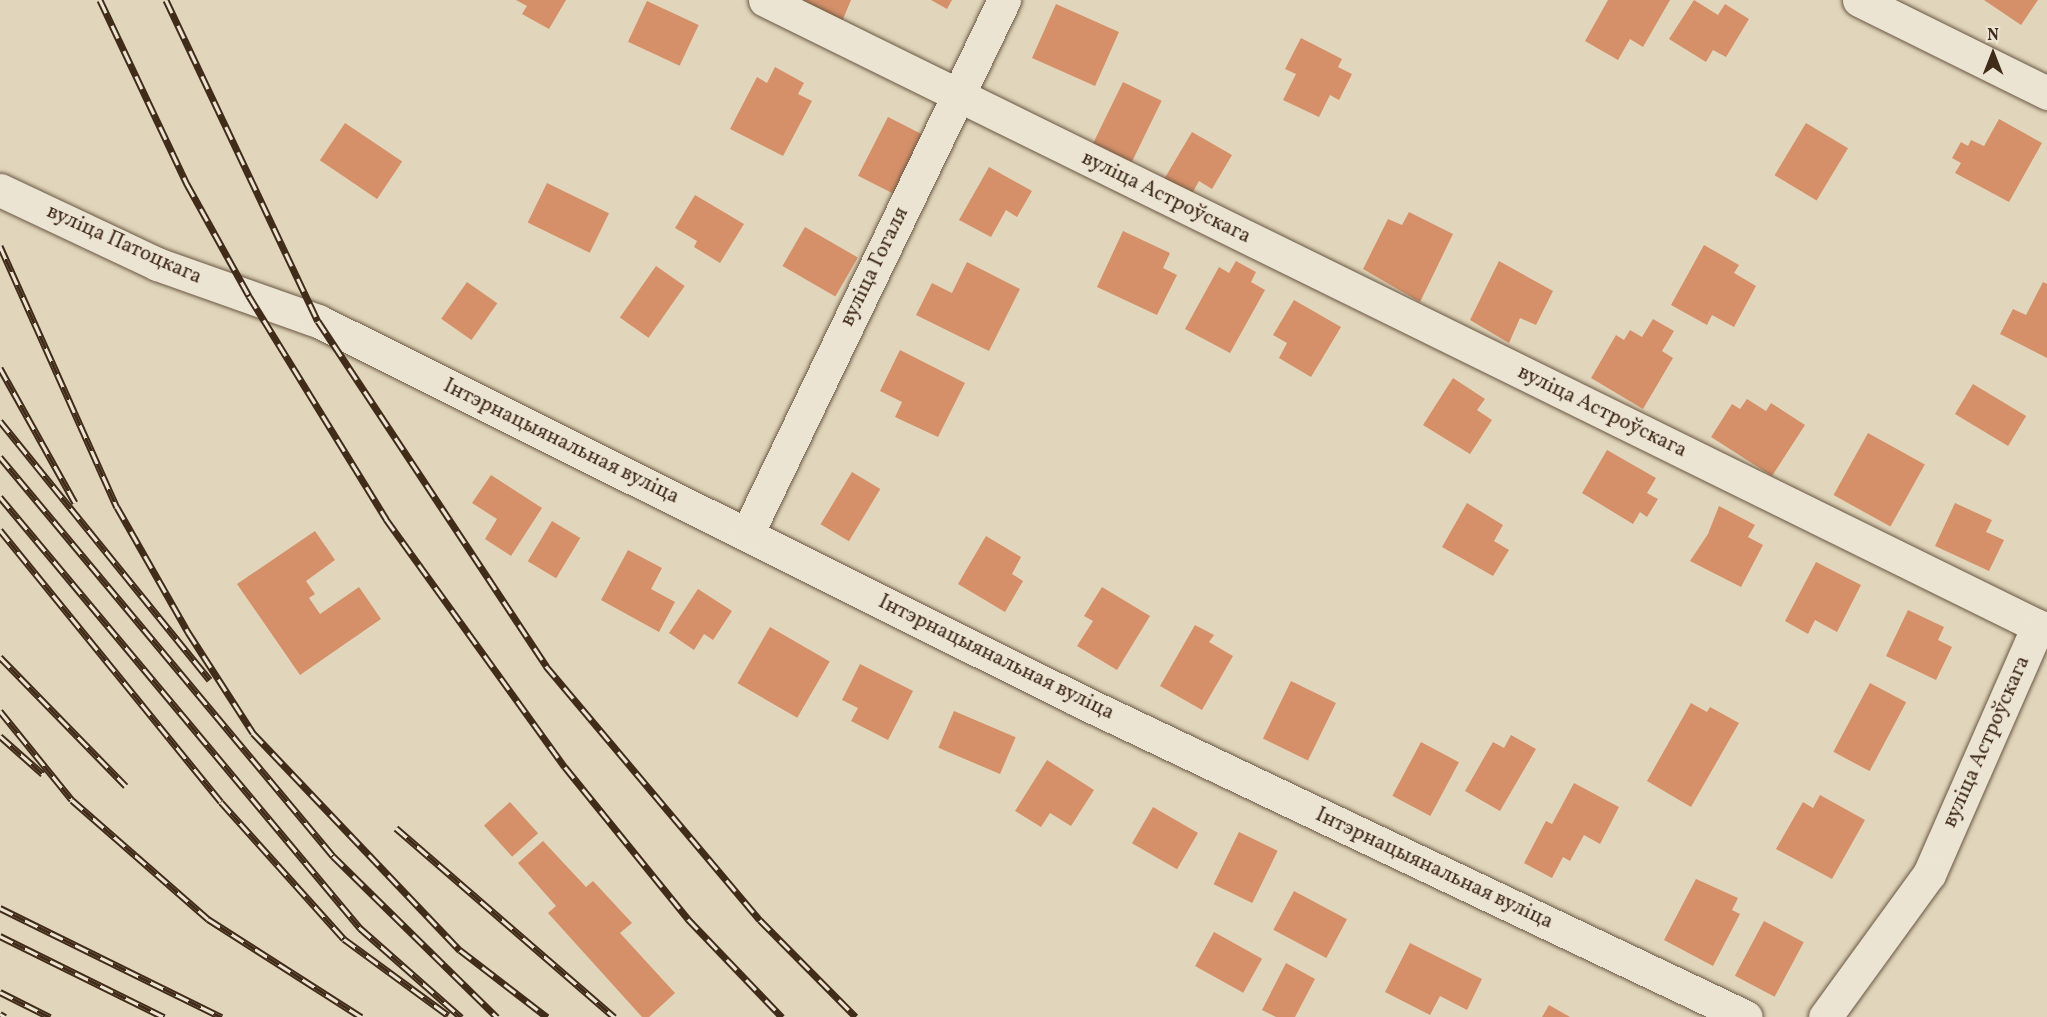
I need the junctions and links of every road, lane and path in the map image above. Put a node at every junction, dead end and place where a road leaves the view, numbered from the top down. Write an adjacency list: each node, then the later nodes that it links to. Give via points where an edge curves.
1 (765, 0): 5 (street, вуліца Астроўскага)
2 (1004, 0): 5 (street, вуліца Гогаля)
3 (1859, 0): 4 (street)
4 (2047, 93)
5 (957, 95): 8 (street, вуліца Гогаля); 9 (street, вуліца Астроўскага)
6 (0, 190): 7 (street, вуліца Патоцкага, via 158,264)
7 (249, 297): 8 (street, Інтэрнацыянальная вуліца, via 318,321)
8 (747, 534): 10 (street, Інтэрнацыянальная вуліца, via 1088,705)
9 (2042, 614): 11 (street, вуліца Астроўскага, via 1929,874)
10 (1746, 1017)
11 (1825, 1017)

